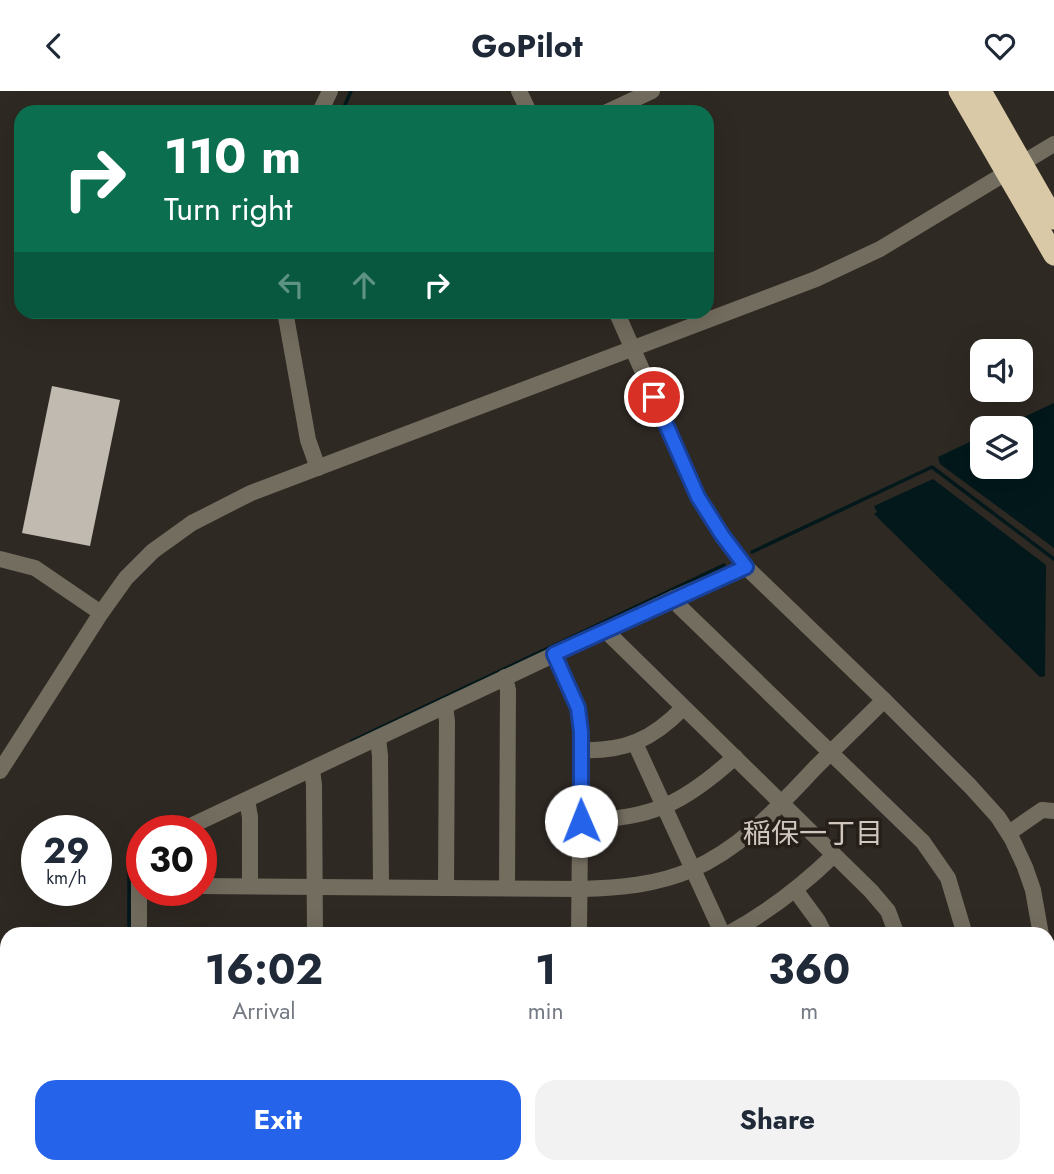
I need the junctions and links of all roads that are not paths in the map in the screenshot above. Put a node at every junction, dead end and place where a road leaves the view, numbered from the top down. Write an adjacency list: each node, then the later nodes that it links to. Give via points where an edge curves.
1 (653, 91): 4 (street)
2 (959, 91): 6 (highway)
3 (981, 91): 6 (highway)
4 (622, 105)
5 (1054, 145): 6 (street)
6 (1015, 168): 7 (highway); 8 (highway); 9 (street, via 880,249)
7 (1054, 219)
8 (1054, 255)
9 (714, 317)
10 (286, 319): 14 (street, via 308,440)
11 (619, 319): 13 (street)
12 (709, 319): 13 (street)
13 (632, 348): 14 (street); 16 (street, via 698,497)
14 (318, 468): 18 (street, via 251,493 192,523 139,564)
15 (0, 558): 18 (street, via 35,568)
16 (746, 567): 17 (street); 22 (street)
17 (674, 598): 19 (street); 30 (street)
18 (101, 613): 28 (street)
19 (606, 631): 20 (street); 24 (street)
20 (554, 654): 21 (street); 29 (street, via 578,708)
21 (505, 677): 23 (street); 48 (street)
22 (884, 700): 30 (street); 40 (street, via 984,801)
23 (444, 706): 25 (street); 47 (street)
24 (683, 708): 27 (street, via 668,724); 31 (street)
25 (378, 738): 32 (street); 46 (street)
26 (0, 740): 28 (street)
27 (635, 743): 29 (street, via 601,751); 36 (street)
28 (14, 748): 33 (street)
29 (580, 750): 39 (street)
30 (829, 753): 35 (street); 59 (street, via 936,858 948,878)
31 (735, 757): 35 (street); 36 (street, via 702,786)
32 (312, 769): 34 (street); 45 (street)
33 (0, 771)
34 (247, 800): 38 (street); 44 (street)
35 (782, 803): 41 (street); 42 (street, via 760,826)
36 (665, 807): 39 (street, via 622,819); 42 (street)
37 (1054, 811): 40 (street, via 1042,810)
38 (215, 815)
39 (581, 821): 49 (street)
40 (1009, 833): 60 (street, via 1033,890)
41 (834, 855): 50 (street); 58 (street, via 888,911)
42 (692, 870): 49 (street, via 636,885); 55 (street)
43 (217, 886): 44 (street)
44 (250, 886): 45 (street)
45 (315, 887): 46 (street); 53 (street)
46 (381, 887): 47 (street)
47 (446, 887): 48 (street)
48 (508, 888): 49 (street)
49 (580, 889): 54 (street)
50 (796, 891): 56 (street); 57 (street)
51 (140, 906): 52 (street)
52 (139, 927)
53 (315, 927)
54 (579, 927)
55 (720, 927)
56 (756, 927)
57 (821, 927)
58 (894, 927)
59 (963, 927)
60 (1040, 927)

